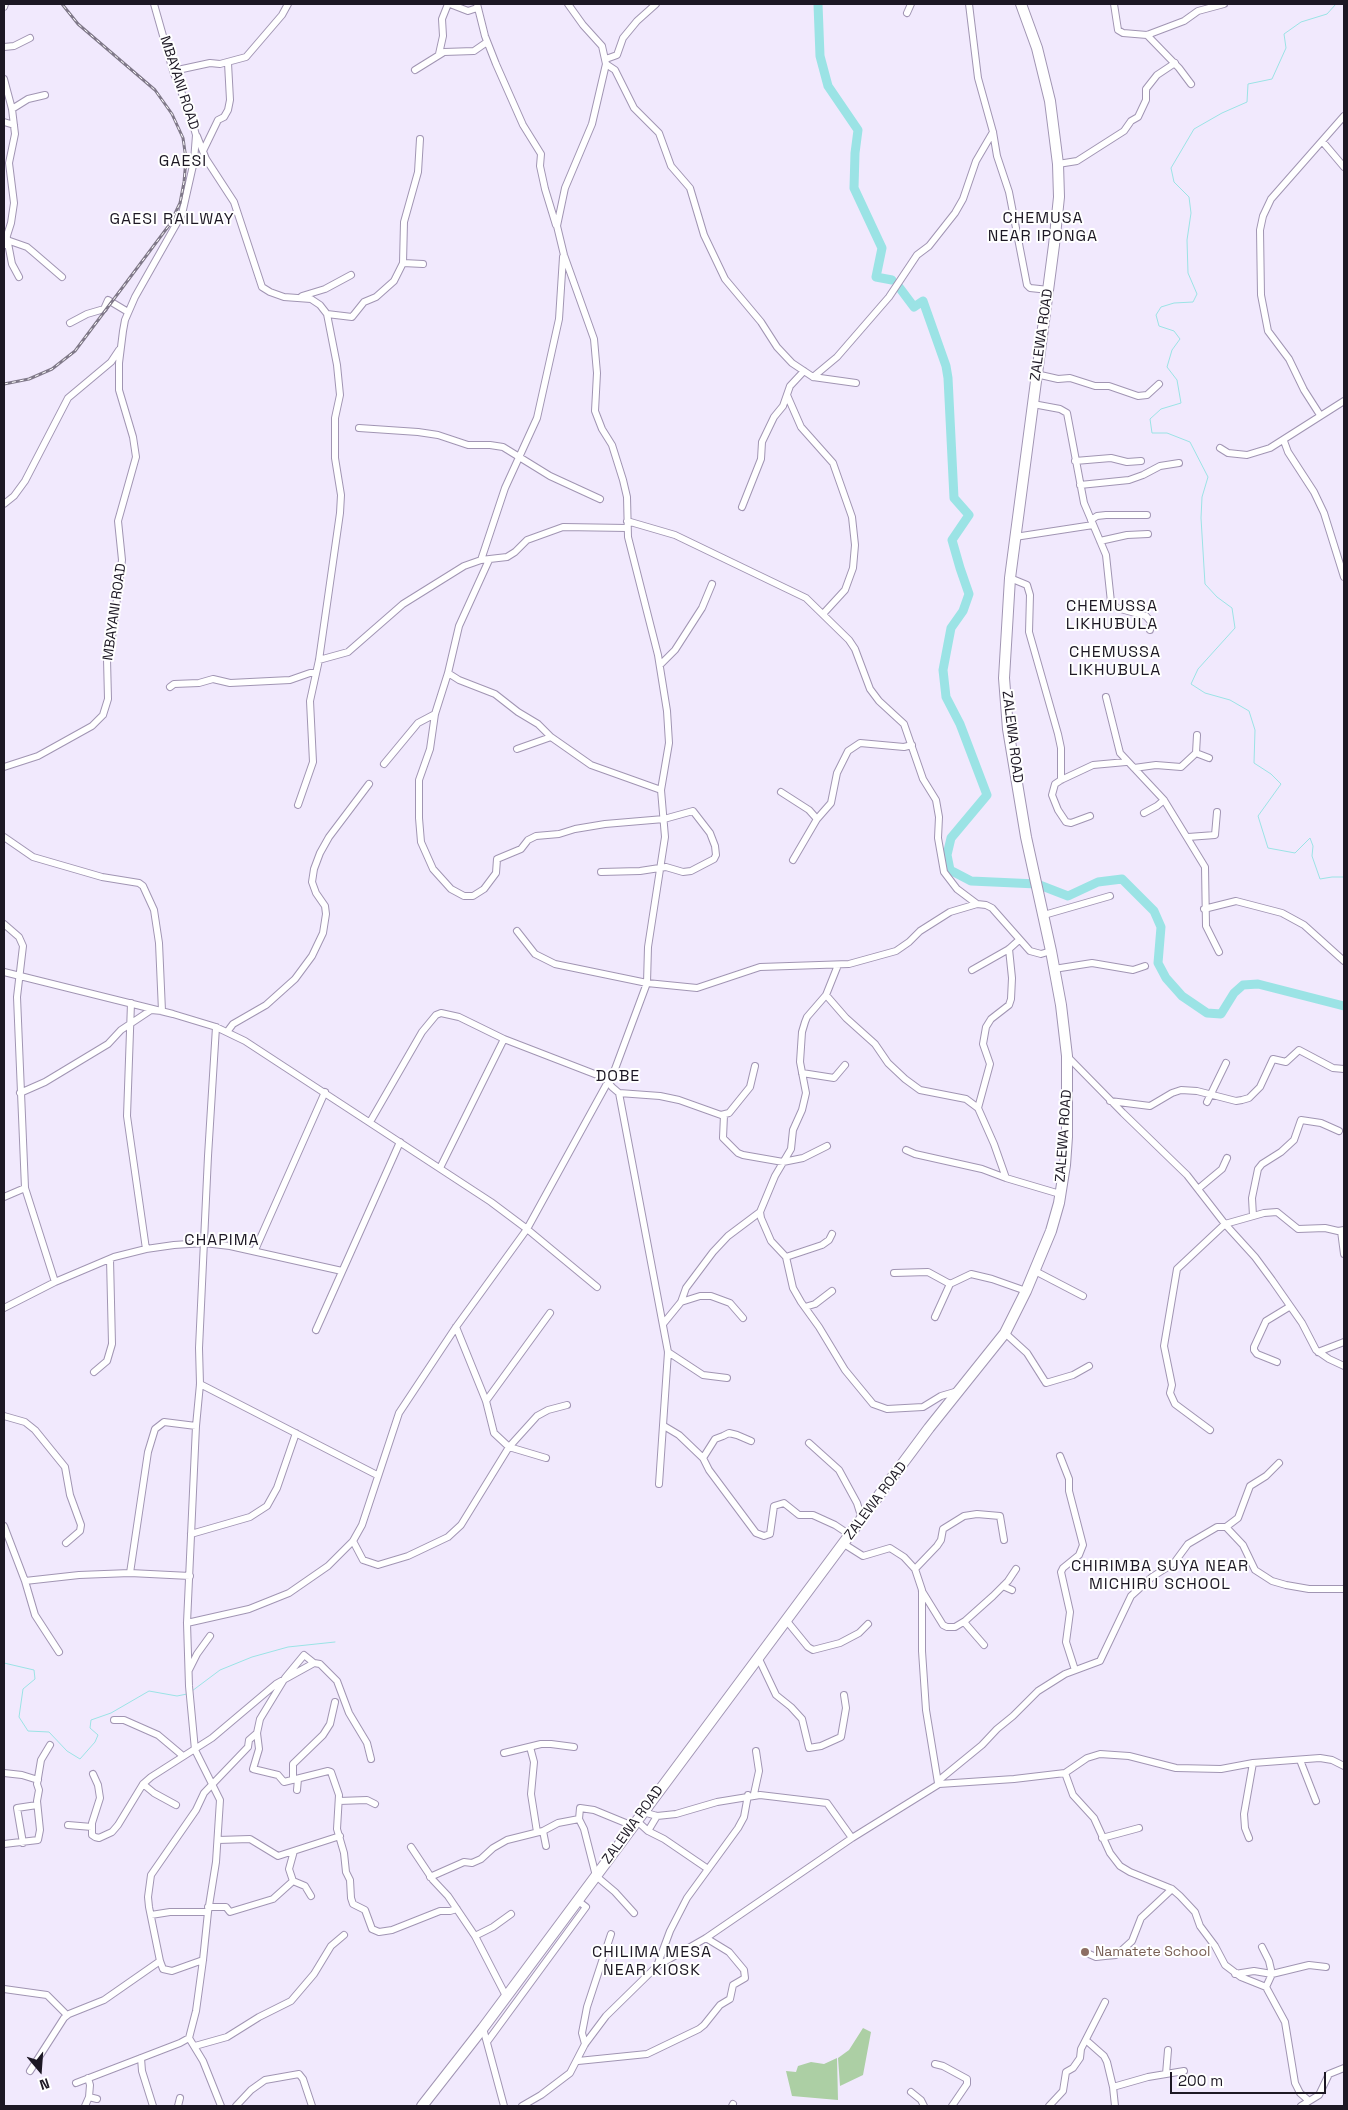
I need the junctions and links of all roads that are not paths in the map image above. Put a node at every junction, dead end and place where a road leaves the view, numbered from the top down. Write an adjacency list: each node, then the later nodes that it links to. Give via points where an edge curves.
1 (154, 4): 22 (street, MBAYANI ROAD)
2 (288, 4): 19 (street, via 249,55)
3 (449, 4): 11 (street, via 468,11); 17 (street, via 442,19)
4 (568, 4): 18 (street, via 602,46)
5 (656, 4): 18 (street, via 623,38 617,55)
6 (911, 4): 12 (street)
7 (969, 4): 30 (street, via 978,78)
8 (1021, 4): 35 (highway, ZALEWA ROAD, via 1050,101)
9 (1114, 4): 13 (street, via 1118,30)
10 (1224, 4): 13 (street, via 1198,11 1184,21)
11 (477, 6): 15 (street)
12 (907, 13)
13 (1147, 35): 20 (street)
14 (30, 38): 16 (street)
15 (487, 42): 17 (street, via 474,51 450,50); 37 (street, via 523,125 541,154 544,189)
16 (4, 47)
17 (439, 54): 21 (street)
18 (606, 62): 37 (street, via 592,124 565,188); 51 (street, via 615,70 637,112 659,134 671,166 690,188 704,235 727,281 784,355)
19 (228, 63): 22 (street); 34 (street, via 228,110 218,120)
20 (1175, 63): 24 (street); 35 (street, via 1157,75 1146,89 1146,100 1138,117 1124,131 1077,161)
21 (415, 70)
22 (173, 71): 31 (street, MBAYANI ROAD)
23 (4, 80): 26 (street)
24 (1191, 84)
25 (45, 95): 26 (street, via 28,99)
26 (12, 109): 29 (street)
27 (1344, 116): 33 (street)
28 (4, 122): 29 (street)
29 (14, 125): 38 (street, via 9,163 14,203)
30 (993, 132): 45 (street, via 1027,285); 53 (street, via 976,161 963,199 954,213 918,255 889,297 837,357)
31 (196, 135): 34 (street); 47 (street, MBAYANI ROAD, via 194,161 182,214)
32 (420, 139): 40 (street, via 418,172 404,222)
33 (1322, 142): 36 (street); 59 (street, via 1270,199 1260,230 1261,295 1268,331 1289,359)
34 (203, 151): 46 (street, via 234,202 262,287 284,296)
35 (1058, 164): 45 (highway, ZALEWA ROAD, via 1059,197)
36 (1344, 167)
37 (557, 226): 39 (street)
38 (6, 241): 43 (street, via 13,268); 44 (street, via 27,247)
39 (564, 254): 63 (street, via 559,319 537,418); 73 (street, via 594,339 597,373 595,411 615,453 627,498)
40 (403, 263): 41 (street); 48 (street, via 394,281 376,297 364,302 353,316)
41 (423, 264)
42 (351, 274): 46 (street, via 325,289)
43 (19, 277)
44 (62, 277)
45 (1049, 290): 52 (highway, ZALEWA ROAD)
46 (300, 296): 48 (street, via 316,302)
47 (128, 312): 49 (street, via 108,300 104,309); 50 (street, MBAYANI ROAD)
48 (327, 314): 84 (street, via 340,390 335,423 340,501)
49 (70, 323)
50 (121, 347): 69 (street, via 111,362 68,398 19,492); 99 (street, MBAYANI ROAD, via 119,390 136,457 118,521 122,560 107,658 105,711 92,726 44,753)
51 (804, 371): 53 (street); 56 (street, via 790,386)
52 (1036, 374): 55 (street, via 1109,386 1138,396 1147,395); 58 (highway, ZALEWA ROAD)
53 (813, 377): 54 (street)
54 (856, 382)
55 (1159, 384)
56 (788, 395): 70 (street, via 762,442 761,459); 82 (street, via 801,427 833,463 852,518 853,568 845,590)
57 (1344, 401): 59 (street)
58 (1033, 404): 65 (street, via 1067,413); 75 (highway, ZALEWA ROAD)
59 (1320, 415): 61 (street)
60 (359, 428): 63 (street, via 428,433 468,444 495,445)
61 (1284, 441): 62 (street, via 1247,455 1228,453); 79 (street, via 1324,513)
62 (1220, 448)
63 (520, 456): 68 (street, via 550,476); 77 (street, via 505,488)
64 (1141, 460): 65 (street)
65 (1075, 461): 67 (street)
66 (1180, 463): 67 (street, via 1160,466 1129,480)
67 (1080, 485): 72 (street)
68 (600, 498)
69 (4, 504)
70 (742, 507)
71 (1147, 514): 72 (street, via 1097,516)
72 (1092, 522): 75 (street); 76 (street)
73 (627, 524): 78 (street, via 563,527 527,540 511,555); 82 (street, via 675,535 734,562 806,598); 85 (street)
74 (1148, 534): 76 (street)
75 (1015, 537): 80 (highway, ZALEWA ROAD)
76 (1100, 541): 83 (street, via 1106,556 1112,605 1146,616 1151,622)
77 (482, 560): 78 (street); 84 (street, via 456,570 421,591 387,616 348,652)
78 (489, 560): 87 (street, via 459,626)
79 (1344, 577)
80 (1010, 578): 101 (street, via 1026,585 1030,595 1029,632 1058,734); 120 (highway, ZALEWA ROAD, via 1004,678 1008,729 1026,837)
81 (712, 584): 85 (street, via 702,608 675,650)
82 (823, 614): 93 (street, via 855,649 870,690 904,724)
83 (1150, 630)
84 (319, 660): 86 (street)
85 (660, 665): 103 (street, via 669,727)
86 (316, 673): 88 (street, via 290,680 230,683 213,679); 106 (street, via 310,710 313,762)
87 (448, 673): 90 (street); 92 (street, via 495,694)
88 (170, 686)
89 (1106, 698): 97 (street, via 1117,745)
90 (435, 714): 98 (street, via 418,723); 110 (street, via 430,749 420,780 420,833 433,869 457,893 464,896 479,893 494,878 497,859 522,849 528,840 536,836 605,824)
91 (1197, 735): 95 (street)
92 (550, 736): 94 (street); 103 (street, via 591,766)
93 (912, 745): 111 (street, via 904,748 860,743 848,751 837,773 831,803); 118 (street, via 923,779 938,808 938,838 944,872 957,889)
94 (517, 749)
95 (1196, 753): 96 (street); 100 (street, via 1181,767 1156,765)
96 (1209, 758)
97 (1126, 762): 100 (street); 101 (street, via 1093,765)
98 (384, 764)
99 (4, 767)
100 (1134, 768): 105 (street)
101 (1061, 780): 109 (street, via 1055,784 1052,795 1066,822)
102 (369, 784): 140 (street, via 329,837 314,869 312,882 326,914 323,933 312,956 295,979 266,1005 233,1024)
103 (661, 790): 110 (street)
104 (782, 792): 111 (street)
105 (1164, 800): 108 (street); 113 (street)
106 (298, 805)
107 (1217, 812): 113 (street, via 1215,835)
108 (1144, 813)
109 (1090, 816)
110 (664, 819): 115 (street); 115 (street, via 695,812 714,840 716,855 691,871)
111 (818, 819): 114 (street)
112 (4, 837): 137 (street, via 33,857 143,886 158,928)
113 (1188, 837): 119 (street, via 1205,867)
114 (793, 860)
115 (661, 868): 116 (street); 134 (street, via 648,947)
116 (601, 872)
117 (1110, 896): 120 (street)
118 (977, 904): 123 (street, via 992,908); 128 (street, via 950,912 896,951)
119 (1204, 908): 126 (street, via 1209,935); 127 (street, via 1236,901 1282,913 1304,925)
120 (1044, 914): 125 (highway, ZALEWA ROAD)
121 (4, 924): 133 (street, via 22,944)
122 (517, 931): 134 (street, via 541,958)
123 (1019, 940): 124 (street); 125 (street, via 1030,950 1041,954)
124 (1009, 948): 131 (street); 155 (street, via 1012,978 1009,1005 986,1027 983,1044 990,1064)
125 (1051, 951): 130 (highway, ZALEWA ROAD)
126 (1219, 952)
127 (1344, 961)
128 (838, 965): 134 (street, via 760,967 697,988); 135 (street)
129 (1145, 966): 130 (street, via 1129,970 1092,963)
130 (1054, 969): 142 (highway, ZALEWA ROAD)
131 (972, 970)
132 (4, 972): 133 (street)
133 (20, 976): 136 (street); 150 (street, via 16,997)
134 (647, 983): 148 (street)
135 (826, 995): 147 (street, via 806,1017 800,1048); 155 (street, via 905,1079 920,1090 966,1099)
136 (131, 1002): 137 (street); 138 (street)
137 (162, 1011): 138 (street, via 151,1010); 139 (street)
138 (130, 1024): 150 (street, via 108,1044 45,1082); 177 (street, via 127,1116)
139 (216, 1027): 140 (street); 176 (street)
140 (227, 1032): 149 (street)
141 (504, 1039): 148 (street); 157 (street, via 450,1014 436,1015 413,1044); 164 (street)
142 (1067, 1056): 153 (street); 168 (highway, ZALEWA ROAD, via 1067,1137)
143 (1226, 1063): 152 (street)
144 (845, 1065): 147 (street, via 834,1078)
145 (754, 1066): 156 (street, via 750,1087 734,1108)
146 (1344, 1069): 152 (street, via 1333,1068 1299,1050 1286,1062 1273,1059 1263,1083 1249,1098 1236,1101)
147 (802, 1073): 163 (street, via 806,1093 793,1130 792,1144)
148 (609, 1081): 151 (street); 173 (street)
149 (325, 1092): 157 (street); 178 (street)
150 (20, 1093): 166 (street)
151 (619, 1093): 156 (street, via 660,1096); 198 (street)
152 (1210, 1094): 153 (street, via 1181,1090 1150,1106); 154 (street)
153 (1110, 1101): 167 (street, via 1182,1168)
154 (1207, 1102)
155 (978, 1108): 165 (street)
156 (724, 1115): 163 (street, via 723,1138 738,1153)
157 (370, 1122): 159 (street)
158 (1340, 1131): 171 (street, via 1322,1123 1301,1120 1294,1140 1258,1169 1252,1198)
159 (400, 1142): 164 (street); 182 (street)
160 (827, 1146): 163 (street, via 803,1158)
161 (906, 1150): 165 (street)
162 (1227, 1158): 167 (street, via 1222,1169)
163 (782, 1162): 170 (street)
164 (440, 1168): 173 (street)
165 (1006, 1178): 168 (street)
166 (25, 1188): 169 (street); 185 (street)
167 (1198, 1189): 172 (street)
168 (1060, 1194): 183 (highway, ZALEWA ROAD, via 1051,1231)
169 (4, 1197)
170 (760, 1212): 180 (street, via 766,1233); 191 (street, via 713,1252 686,1288)
171 (1253, 1216): 172 (street); 174 (street, via 1275,1211 1296,1228)
172 (1225, 1224): 193 (street, via 1255,1257); 217 (street, via 1177,1269 1164,1346 1172,1401)
173 (527, 1229): 187 (street); 199 (street)
174 (1342, 1230): 179 (street)
175 (832, 1234): 180 (street, via 822,1245)
176 (204, 1242): 177 (street); 178 (street); 210 (street)
177 (146, 1249): 181 (street)
178 (255, 1250): 182 (street)
179 (1344, 1254)
180 (786, 1257): 192 (street, via 793,1288)
181 (110, 1259): 185 (street); 208 (street, via 112,1344 107,1361)
182 (342, 1271): 200 (street)
183 (1035, 1271): 189 (highway, ZALEWA ROAD); 190 (street)
184 (894, 1273): 186 (street, via 928,1272)
185 (55, 1282): 194 (street)
186 (950, 1284): 189 (street, via 974,1274); 196 (street)
187 (597, 1287)
188 (832, 1290): 192 (street, via 815,1304)
189 (1026, 1291): 201 (highway, ZALEWA ROAD)
190 (1083, 1296)
191 (681, 1302): 197 (street, via 711,1296 730,1303); 198 (street)
192 (805, 1307): 211 (street, via 845,1370 873,1404 887,1409 923,1407 941,1396)
193 (1290, 1307): 204 (street); 205 (street, via 1266,1321 1254,1347 1257,1354)
194 (4, 1308)
195 (550, 1313): 212 (street)
196 (935, 1317)
197 (743, 1318)
198 (663, 1324): 203 (street)
199 (456, 1327): 212 (street); 226 (street, via 399,1413)
200 (316, 1330)
201 (1004, 1333): 206 (street, via 1027,1353 1046,1383); 211 (highway, ZALEWA ROAD)
202 (1344, 1342): 204 (street)
203 (668, 1352): 209 (street, via 703,1375); 216 (street)
204 (1318, 1352): 207 (street)
205 (1277, 1362)
206 (1088, 1366)
207 (1344, 1366)
208 (94, 1372)
209 (727, 1378)
210 (200, 1384): 215 (street); 218 (street)
211 (959, 1391): 228 (highway, ZALEWA ROAD)
212 (486, 1401): 221 (street, via 494,1433)
213 (567, 1405): 221 (street, via 537,1416)
214 (4, 1416): 235 (street, via 20,1420 35,1430 65,1468 81,1525 80,1531)
215 (196, 1426): 231 (street); 238 (street, via 164,1422 155,1429 148,1452)
216 (664, 1426): 224 (street, via 679,1435); 227 (street)
217 (1210, 1430)
218 (296, 1433): 226 (street); 231 (street, via 277,1488 267,1506 250,1517)
219 (751, 1441): 224 (street, via 737,1435 723,1436 715,1439)
220 (809, 1442): 228 (street, via 839,1470)
221 (509, 1447): 223 (street); 234 (street, via 466,1518 448,1537 408,1556 378,1565 363,1560)
222 (1060, 1456): 254 (street, via 1069,1479 1083,1545 1079,1555 1061,1572 1070,1612 1066,1642)
223 (546, 1458)
224 (703, 1458): 232 (street, via 758,1534 770,1534 774,1506 784,1503 799,1515 813,1514 835,1525)
225 (1279, 1462): 230 (street, via 1250,1486 1240,1514)
226 (377, 1475): 234 (street, via 362,1525)
227 (659, 1484)
228 (862, 1519): 232 (highway, ZALEWA ROAD)
229 (4, 1526): 240 (street)
230 (1226, 1527): 242 (street, via 1244,1545 1255,1570 1272,1581 1310,1589); 254 (street, via 1217,1527 1188,1544 1174,1563 1137,1590 1100,1661)
231 (191, 1534): 239 (street)
232 (847, 1539): 237 (street, via 863,1556 890,1548); 245 (highway, ZALEWA ROAD)
233 (1004, 1540): 237 (street, via 1000,1516 964,1516 943,1528 941,1540)
234 (353, 1541): 247 (street, via 328,1566 289,1593 249,1609)
235 (66, 1543)
236 (1016, 1569): 241 (street)
237 (915, 1570): 243 (street)
238 (130, 1573): 239 (street); 240 (street)
239 (190, 1576): 247 (street)
240 (24, 1581): 251 (street, via 34,1615)
241 (1003, 1586): 244 (street); 246 (street)
242 (1344, 1589)
243 (922, 1590): 246 (street, via 943,1625 955,1627); 278 (street, via 926,1710)
244 (1012, 1590)
245 (786, 1620): 248 (street, via 813,1650 840,1643); 252 (highway, ZALEWA ROAD)
246 (964, 1622): 250 (street)
247 (187, 1623): 255 (street)
248 (868, 1624)
249 (210, 1636): 255 (street)
250 (984, 1645)
251 (59, 1652)
252 (758, 1657): 257 (street, via 776,1696 802,1719 809,1748 841,1737 846,1708); 289 (highway, ZALEWA ROAD)
253 (314, 1663): 256 (street); 256 (street, via 304,1655); 268 (street, via 320,1664 337,1681 349,1713 367,1743)
254 (1075, 1670): 278 (street, via 1034,1694)
255 (188, 1671): 264 (street)
256 (285, 1678): 260 (street, via 260,1719); 264 (street)
257 (844, 1695)
258 (335, 1702): 276 (street, via 330,1724 323,1736 293,1764)
259 (114, 1720): 267 (street, via 124,1720 158,1735)
260 (256, 1733): 276 (street, via 260,1745 253,1769 278,1775 284,1782); 277 (street, via 249,1740 248,1747)
261 (50, 1745): 275 (street, via 41,1760)
262 (530, 1747): 263 (street, via 551,1744); 266 (street); 294 (street, via 534,1762 531,1794)
263 (574, 1747)
264 (195, 1750): 267 (street); 277 (street)
265 (756, 1751): 281 (street, via 759,1771)
266 (504, 1753)
267 (183, 1756): 279 (street)
268 (371, 1759)
269 (1300, 1760): 270 (street); 271 (street, via 1324,1758); 283 (street)
270 (1252, 1763): 272 (street, via 1221,1769 1176,1768 1129,1756 1100,1754); 298 (street, via 1244,1814 1244,1828)
271 (1344, 1766)
272 (1065, 1772): 278 (street, via 1014,1779); 297 (street, via 1072,1795 1094,1818)
273 (4, 1773): 275 (street)
274 (93, 1774): 291 (street, via 100,1798)
275 (38, 1780): 286 (street)
276 (296, 1780): 280 (street); 282 (street, via 329,1771 339,1792)
277 (213, 1783): 299 (street, via 220,1800); 315 (street, via 151,1875 148,1897)
278 (938, 1783): 296 (street)
279 (143, 1784): 284 (street); 291 (street, via 112,1832 99,1838 92,1834)
280 (297, 1790)
281 (751, 1795): 287 (street); 296 (street, via 827,1803); 305 (street, via 738,1828)
282 (339, 1801): 285 (street, via 367,1800); 295 (street, via 337,1824)
283 (1316, 1801)
284 (176, 1804)
285 (375, 1804)
286 (37, 1805): 300 (street, via 38,1840); 300 (street, via 17,1808)
287 (657, 1816): 289 (street); 293 (street)
288 (578, 1819): 289 (street, via 580,1808); 294 (street, via 558,1823); 306 (street, via 584,1829)
289 (638, 1820): 293 (street); 306 (highway, ZALEWA ROAD)
290 (68, 1825): 291 (street)
291 (92, 1827)
292 (1140, 1828): 297 (street)
293 (648, 1831): 305 (street)
294 (540, 1832): 303 (street); 307 (street, via 507,1840 481,1859 464,1862)
295 (340, 1836): 304 (street); 313 (street, via 353,1904 365,1910 372,1929 379,1932 392,1930 440,1911)
296 (852, 1838): 320 (street)
297 (1102, 1838): 309 (street, via 1120,1866)
298 (1249, 1838)
299 (218, 1840): 304 (street, via 250,1839 278,1856); 312 (street)
300 (23, 1843): 301 (street)
301 (4, 1844)
302 (411, 1846): 307 (street)
303 (546, 1846)
304 (294, 1851): 308 (street, via 289,1869)
305 (708, 1870): 325 (street, via 687,1898)
306 (596, 1876): 311 (highway, ZALEWA ROAD); 314 (street)
307 (430, 1877): 313 (street)
308 (293, 1881): 310 (street, via 305,1886); 312 (street, via 273,1899 262,1904 230,1912 226,1907)
309 (1172, 1889): 322 (street, via 1144,1914 1132,1941 1116,1955 1096,1957); 327 (street, via 1195,1912 1225,1966)
310 (311, 1896)
311 (577, 1900): 331 (highway, ZALEWA ROAD); 337 (street, via 586,1907)
312 (208, 1909): 315 (street); 323 (street)
313 (457, 1909): 319 (street)
314 (634, 1913)
315 (151, 1914): 324 (street)
316 (511, 1914): 319 (street)
317 (611, 1934): 338 (street, via 587,2007 582,2033)
318 (344, 1935): 339 (street, via 330,1946 314,1974 291,2001 227,2037)
319 (475, 1936): 331 (street)
320 (706, 1938): 325 (street); 342 (street, via 729,1952 744,1970 745,1978 733,1985 730,1999 720,2005 704,2025 647,2054)
321 (1262, 1948): 328 (street, via 1270,1961)
322 (1089, 1954)
323 (203, 1960): 324 (street, via 172,1971 163,1969); 335 (street)
324 (160, 1961): 333 (street, via 104,2000)
325 (656, 1966): 338 (street, via 606,2016)
326 (1326, 1967): 328 (street, via 1308,1965)
327 (1235, 1974): 328 (street, via 1254,1971); 329 (street)
328 (1272, 1974): 329 (street)
329 (1266, 1987): 355 (street, via 1285,2022 1295,2084)
330 (4, 1989): 333 (street, via 47,1995)
331 (506, 1996): 334 (highway, ZALEWA ROAD)
332 (1104, 2002): 336 (street)
333 (67, 2015): 345 (street)
334 (483, 2028): 337 (street); 362 (highway, ZALEWA ROAD)
335 (189, 2038): 339 (street); 341 (street)
336 (1087, 2040): 350 (street, via 1104,2056); 367 (street, via 1076,2065 1066,2071 1063,2091)
337 (487, 2042): 363 (street)
338 (585, 2044): 342 (street)
339 (195, 2046): 359 (street)
340 (1168, 2050): 347 (street)
341 (140, 2058): 348 (street); 357 (street)
342 (578, 2061): 364 (street, via 558,2083)
343 (935, 2064): 366 (street, via 967,2079)
344 (1344, 2068): 355 (street, via 1329,2074 1319,2095)
345 (30, 2071)
346 (1184, 2071): 347 (street)
347 (1166, 2074): 350 (street)
348 (88, 2078): 349 (street); 352 (street)
349 (76, 2082)
350 (1113, 2087): 368 (street)
351 (910, 2092): 365 (street)
352 (89, 2097): 354 (street); 356 (street)
353 (180, 2098): 358 (street)
354 (97, 2099)
355 (1308, 2100): 369 (street)
356 (85, 2106)
357 (153, 2106)
358 (178, 2106)
359 (221, 2106)
360 (236, 2106): 361 (street, via 265,2080 299,2074)
361 (312, 2106)
362 (422, 2106)
363 (504, 2106)
364 (522, 2106)
365 (924, 2106)
366 (952, 2106)
367 (1049, 2106)
368 (1115, 2106)
369 (1301, 2106)

